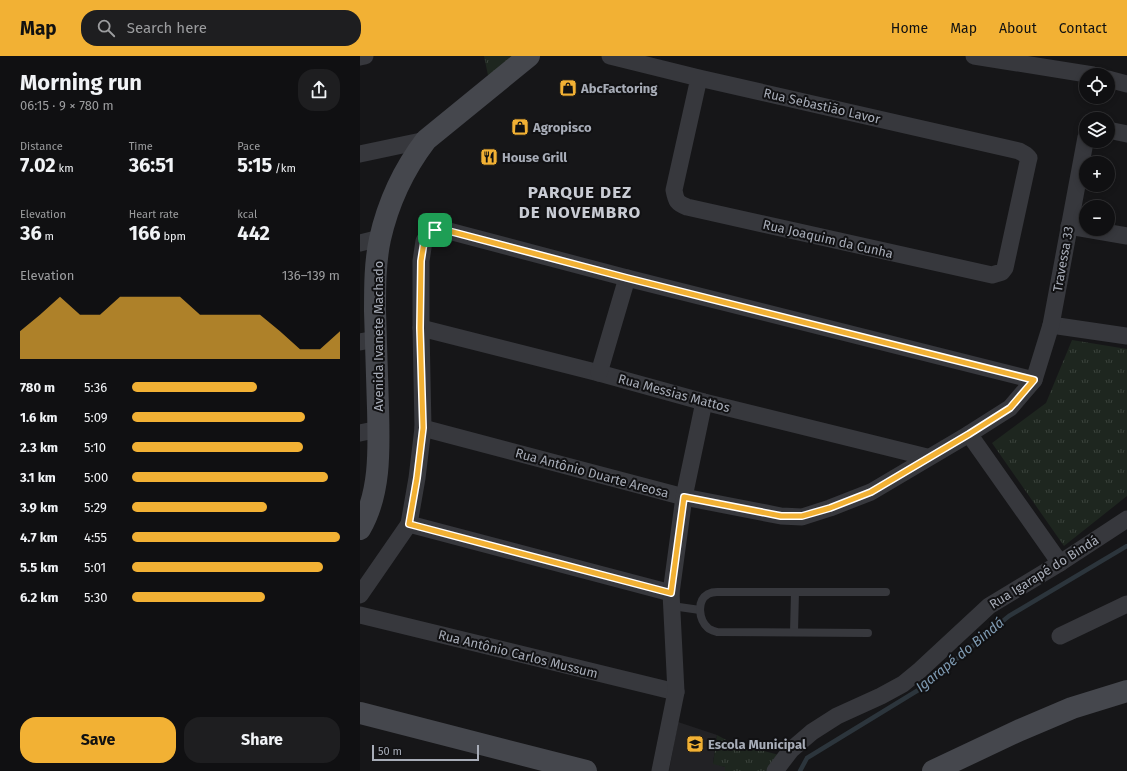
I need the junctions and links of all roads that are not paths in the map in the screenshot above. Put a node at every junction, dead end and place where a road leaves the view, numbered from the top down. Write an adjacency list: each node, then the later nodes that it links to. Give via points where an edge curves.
1 (366, 56): 5 (street)
2 (529, 56): 12 (street, Avenida Ivanete Machado)
3 (610, 56): 7 (street, Rua Sebastião Lavor)
4 (974, 56): 6 (street)
5 (360, 57)
6 (1079, 73)
7 (699, 78): 18 (street, Rua Joaquim da Cunha, via 674,190 679,203 686,207); 18 (street, Rua Sebastião Lavor, via 1019,151 1026,155 1029,158 1005,268 1002,272)
8 (1115, 81): 9 (street)
9 (1127, 84)
10 (1115, 131): 11 (street)
11 (1127, 134)
12 (426, 140): 14 (street); 17 (street, Avenida Ivanete Machado, via 415,155 388,212)
13 (1084, 148): 15 (street, Travessa 33)
14 (360, 154)
15 (1069, 226): 16 (street); 20 (street, Travessa 33)
16 (1127, 236)
17 (370, 241): 23 (street, Avenida Ivanete Machado, via 376,260)
18 (992, 275)
19 (627, 278): 21 (street, via 445,230 435,230 424,242 421,261); 24 (street); 25 (street)
20 (1051, 325): 22 (street); 25 (street, Travessa 33)
21 (420, 328): 24 (street, Rua Messias Mattos); 27 (street)
22 (1127, 336)
23 (368, 341): 28 (street, Avenida Ivanete Machado)
24 (599, 373): 26 (street, Rua Messias Mattos)
25 (1034, 380): 29 (street, Rua Antônio Duarte Areosa, via 1010,408)
26 (704, 402): 30 (street, Rua Messias Mattos); 31 (street)
27 (423, 428): 31 (street, Rua Antônio Duarte Areosa); 33 (street)
28 (369, 431): 34 (street, Avenida Ivanete Machado, via 376,481 366,520)
29 (969, 434): 30 (street, Rua Antônio Duarte Areosa); 35 (street)
30 (927, 458): 31 (street, Rua Antônio Duarte Areosa, via 871,492 802,516 781,516)
31 (684, 497): 39 (street)
32 (1127, 519): 35 (street, Rua Igarapé do Bindá)
33 (409, 524): 38 (street); 39 (street)
34 (360, 529)
35 (1060, 563): 51 (street, Rua Igarapé do Bindá, via 989,606 904,684 837,716 812,732 791,750)
36 (795, 592): 37 (lane); 41 (lane, via 718,592 708,594 702,601); 43 (lane)
37 (886, 592)
38 (360, 595)
39 (672, 599): 41 (lane); 46 (street)
40 (1127, 604): 45 (street)
41 (700, 610): 43 (lane, via 702,620 708,628 717,632)
42 (360, 615): 46 (street, Rua Antônio Carlos Mussum)
43 (794, 632): 44 (lane)
44 (868, 633)
45 (1060, 636)
46 (676, 692): 50 (street)
47 (1127, 692): 52 (street, via 1072,708)
48 (360, 714): 49 (street)
49 (586, 771)
50 (660, 771)
51 (775, 771)
52 (934, 771)

